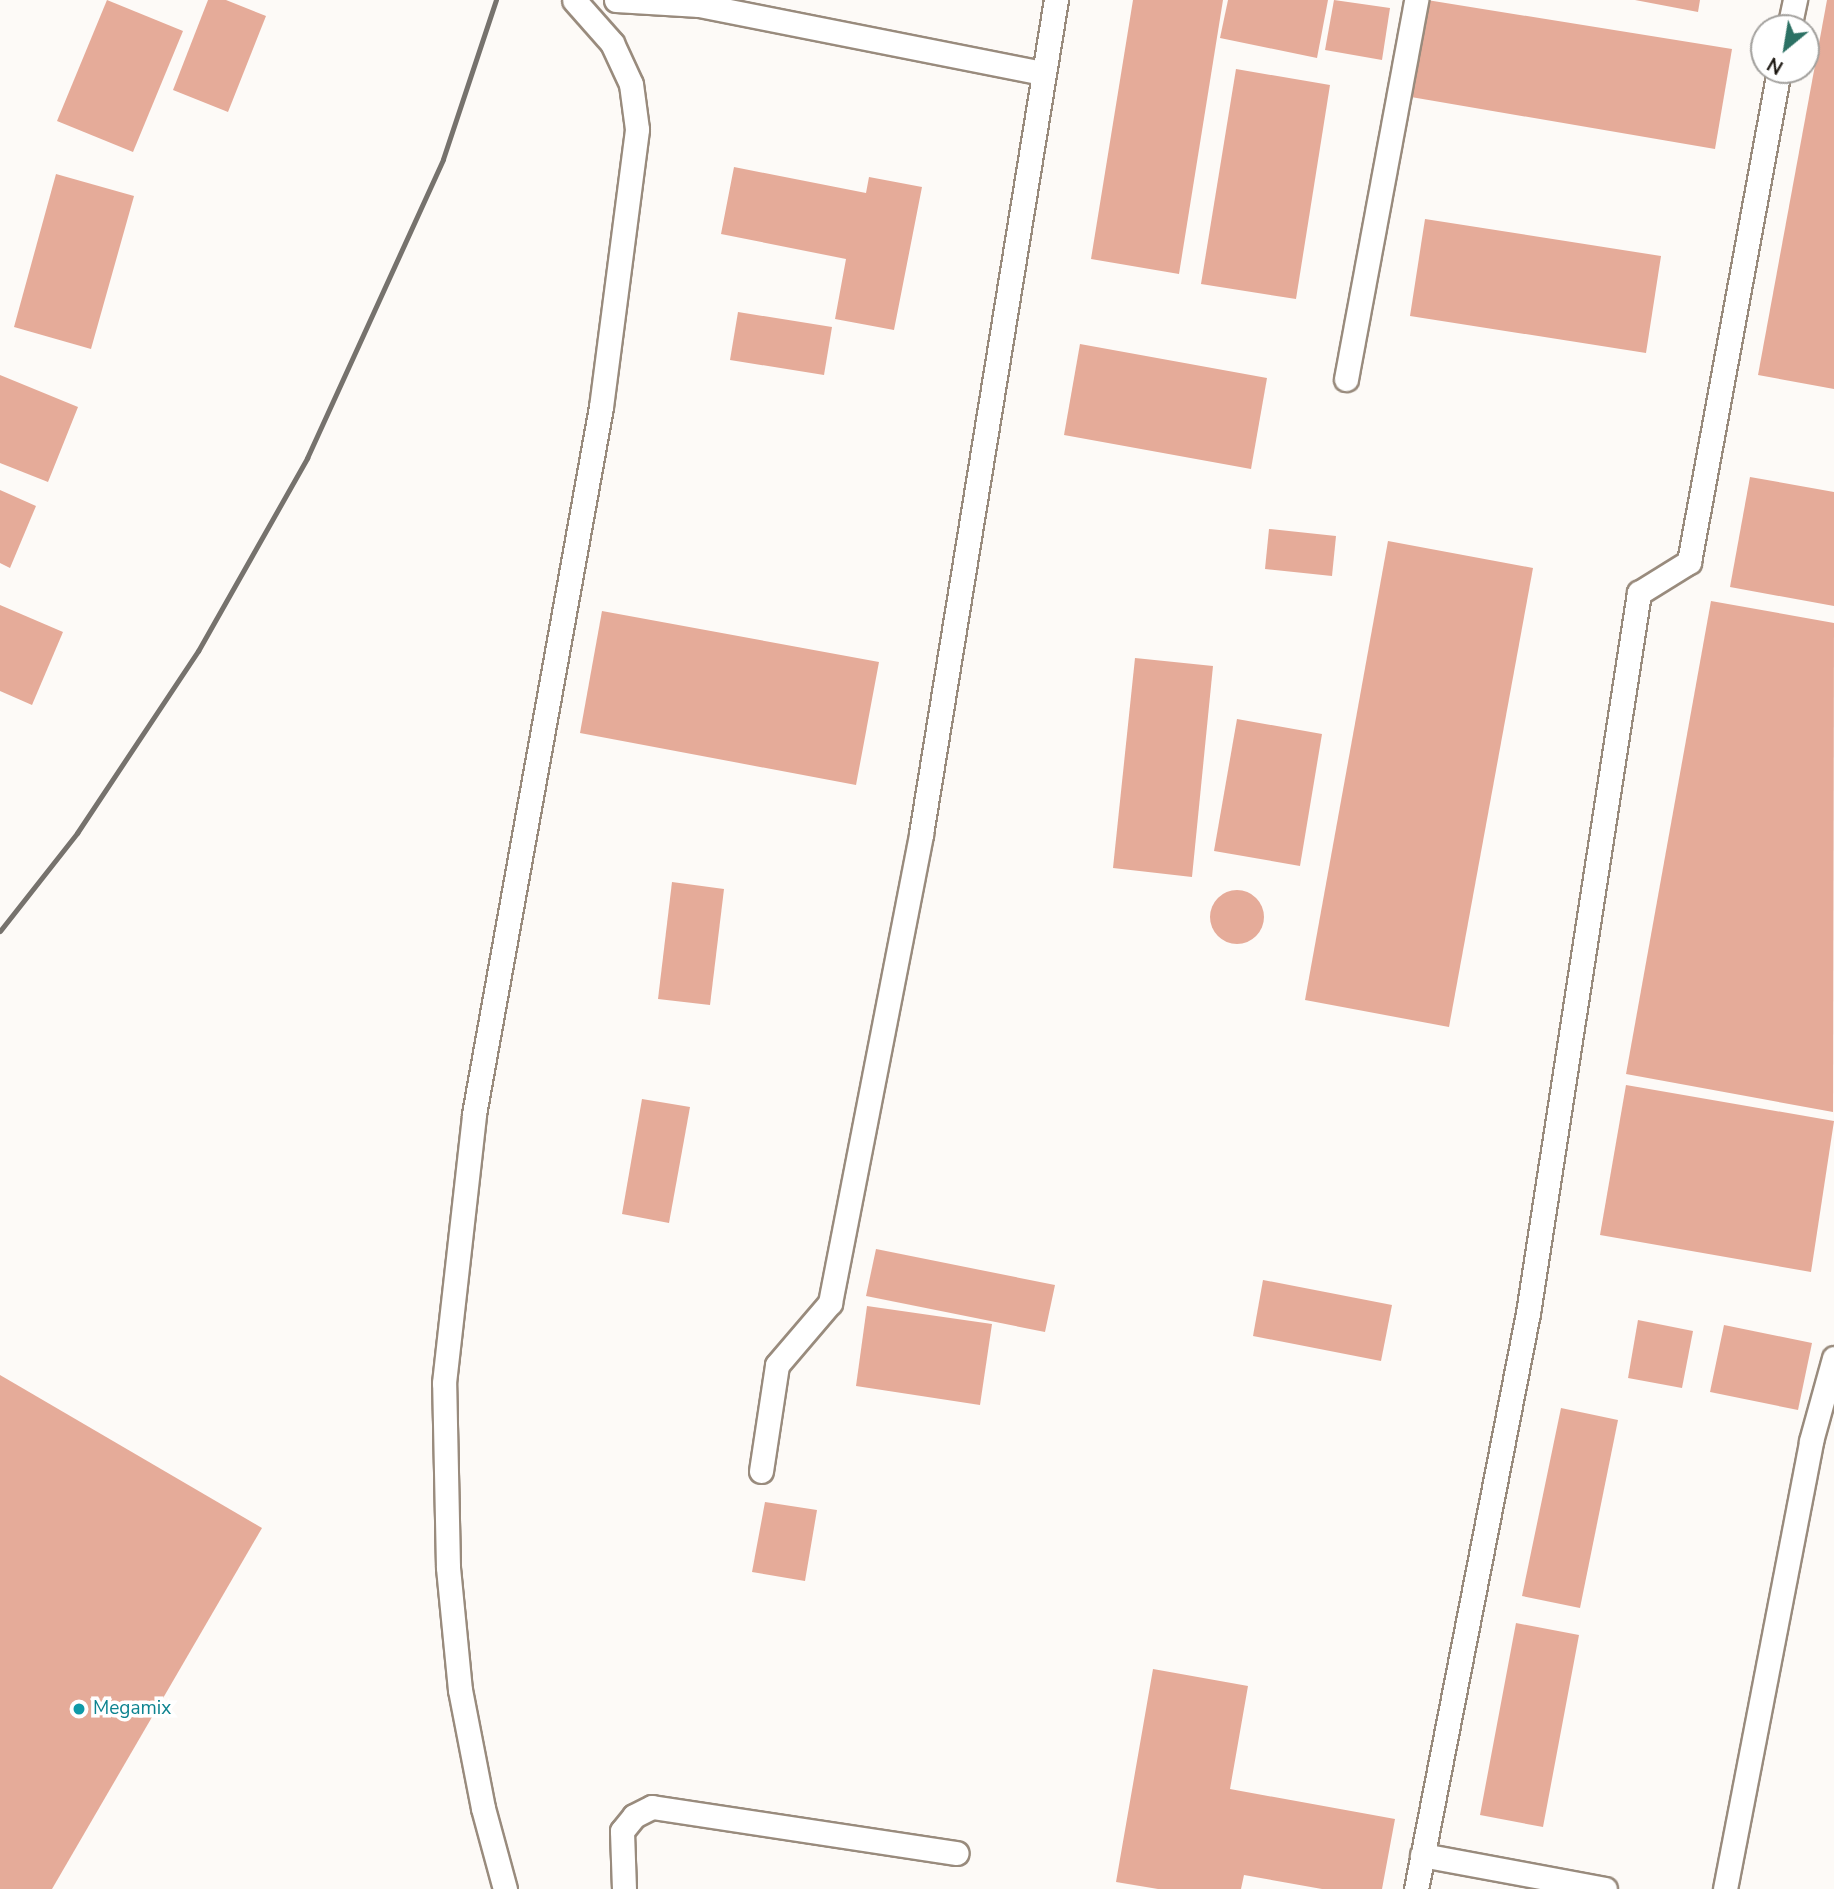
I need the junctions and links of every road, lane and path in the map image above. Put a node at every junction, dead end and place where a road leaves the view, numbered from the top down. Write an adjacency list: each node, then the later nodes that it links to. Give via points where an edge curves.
1 (573, 0): 14 (lane, via 612,43 631,84 637,129 601,407 474,1114 444,1383 448,1567 460,1689 483,1808)
2 (616, 0): 5 (lane, via 699,5)
3 (1056, 0): 5 (lane)
4 (1416, 0): 7 (lane)
5 (1042, 73): 11 (lane, via 981,487 921,834 830,1303 777,1364)
6 (1776, 84): 13 (lane, via 1689,562 1639,593 1528,1313)
7 (1346, 379)
8 (1834, 1358): 10 (lane)
9 (1834, 1425): 10 (lane)
10 (1811, 1441): 18 (lane)
11 (761, 1471)
12 (957, 1853): 15 (lane, via 652,1807 634,1816 622,1831)
13 (1422, 1855): 16 (lane); 17 (lane)
14 (505, 1889)
15 (624, 1889)
16 (1416, 1889)
17 (1605, 1889)
18 (1725, 1889)

